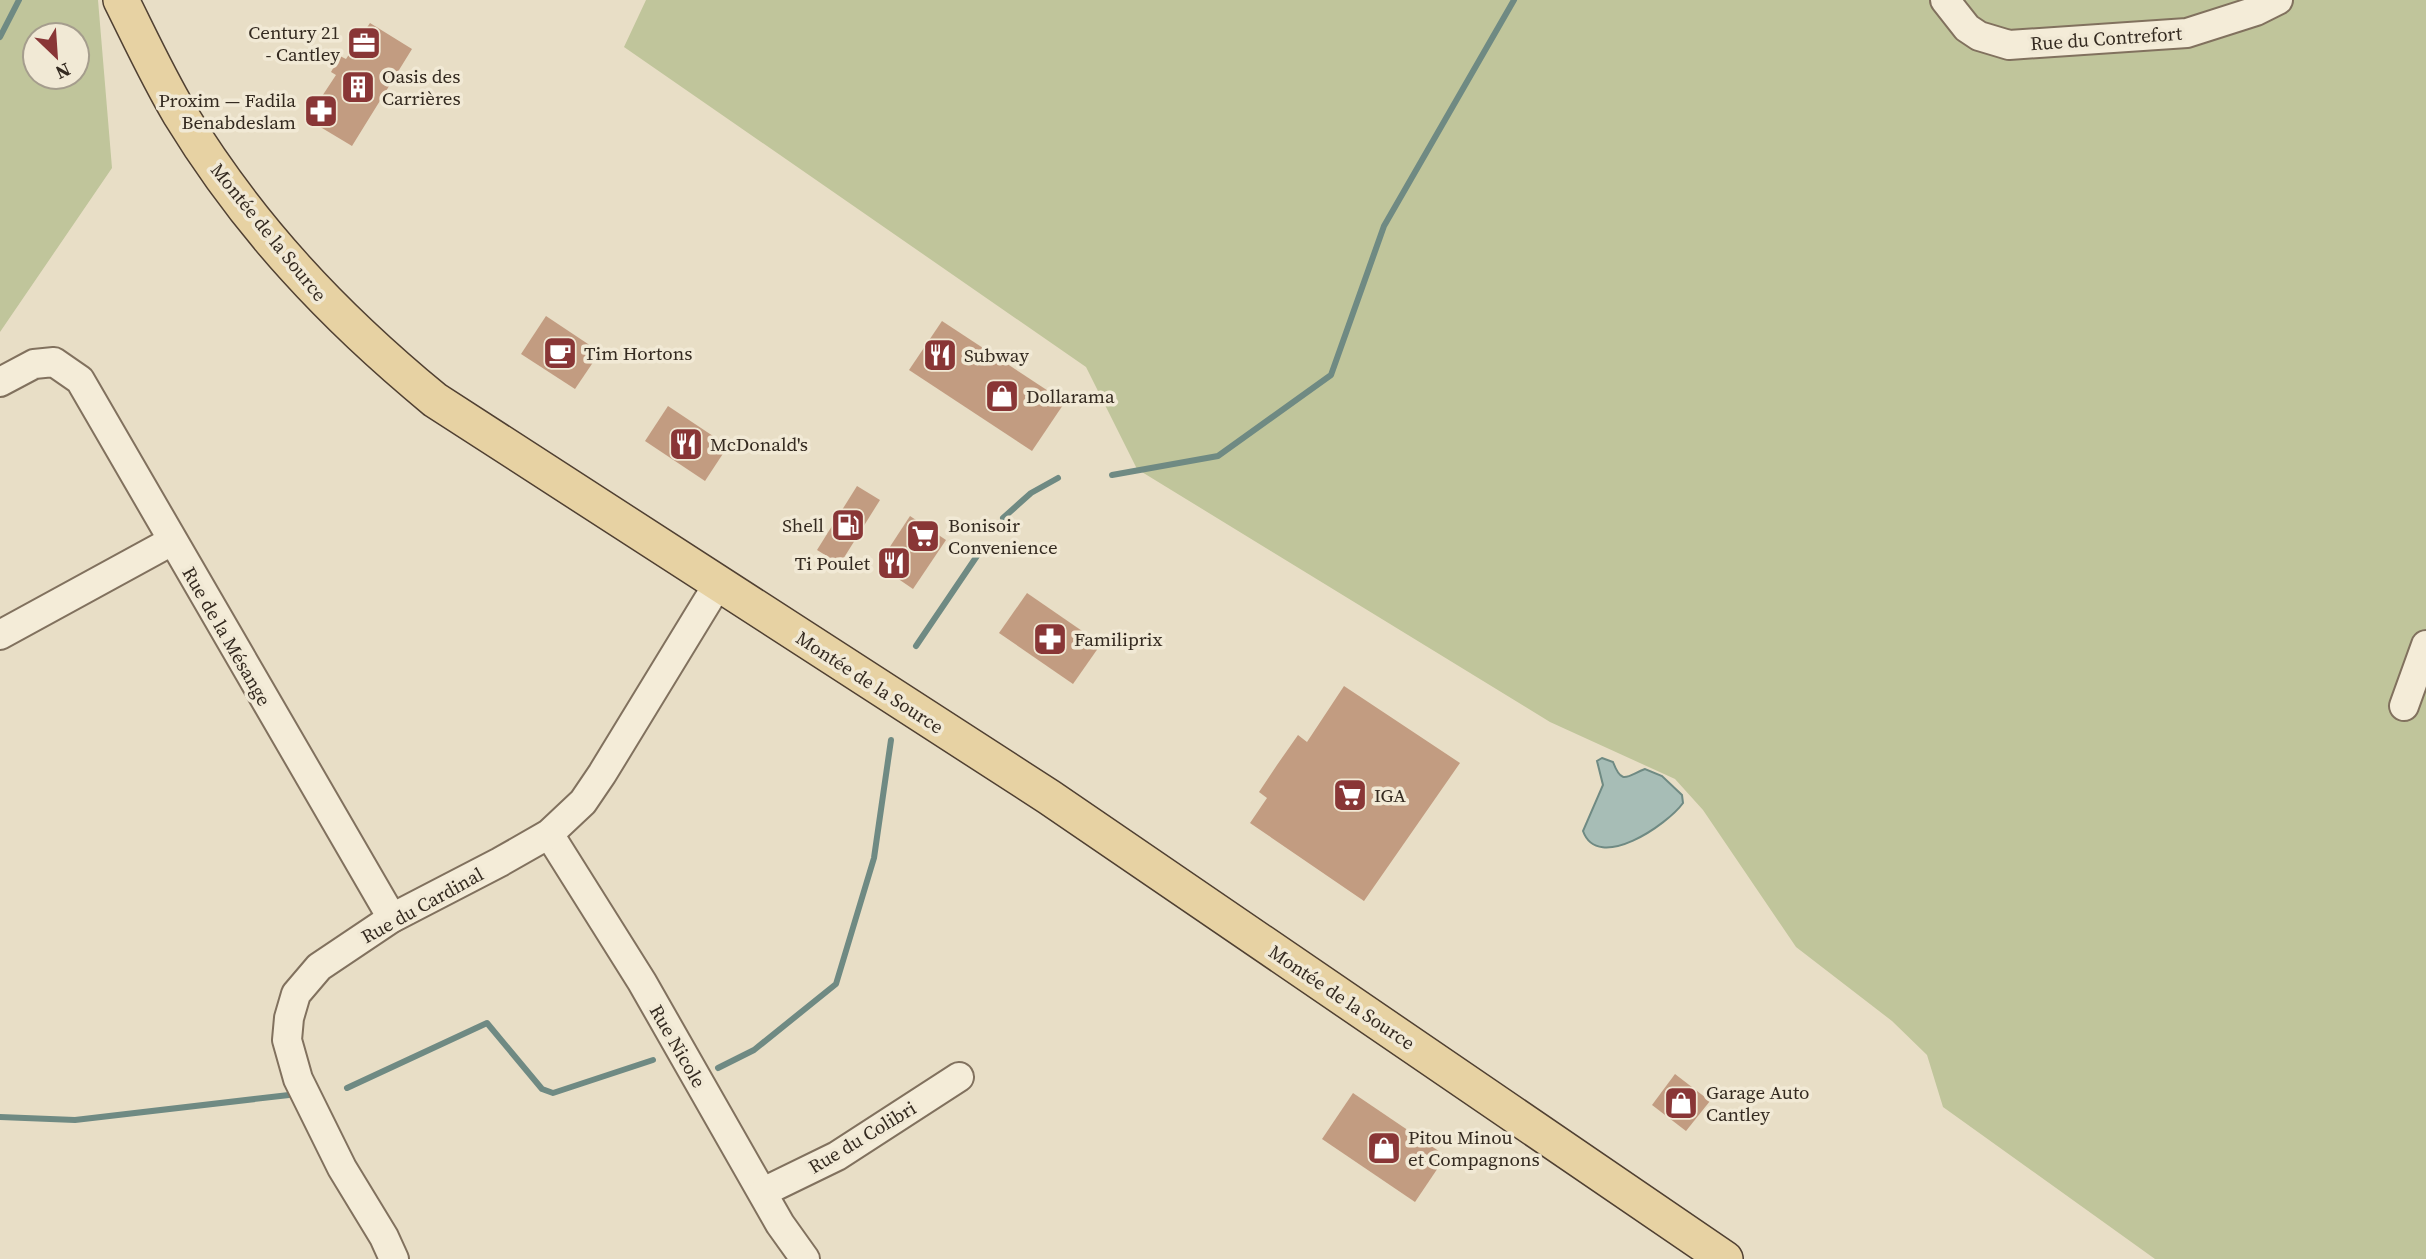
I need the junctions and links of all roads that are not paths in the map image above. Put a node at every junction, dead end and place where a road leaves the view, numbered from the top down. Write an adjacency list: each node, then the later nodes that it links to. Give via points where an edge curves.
1 (121, 0): 6 (main road, Montée de la Source, via 179,112 214,166 293,268 337,315 435,400)
2 (1945, 0): 3 (street, Rue du Contrefort, via 1967,28 2009,45 2187,33)
3 (2278, 0)
4 (0, 382): 5 (street, Rue de la Mésange, via 34,364 54,362 80,380)
5 (172, 541): 7 (street); 11 (street, Rue de la Mésange)
6 (718, 584): 10 (street, Rue du Cardinal, via 583,802); 16 (main road, Montée de la Source, via 1049,797)
7 (0, 635)
8 (2426, 645): 9 (street)
9 (2404, 706)
10 (549, 834): 11 (street, Rue du Cardinal); 13 (street, Rue Nicole, via 642,982)
11 (392, 918): 14 (street, Rue du Cardinal, via 319,967 296,994 287,1040 299,1079 342,1168)
12 (959, 1077): 13 (street, Rue du Colibri, via 836,1156)
13 (763, 1192): 15 (street, Rue Nicole)
14 (394, 1259)
15 (805, 1259)
16 (1725, 1259)

